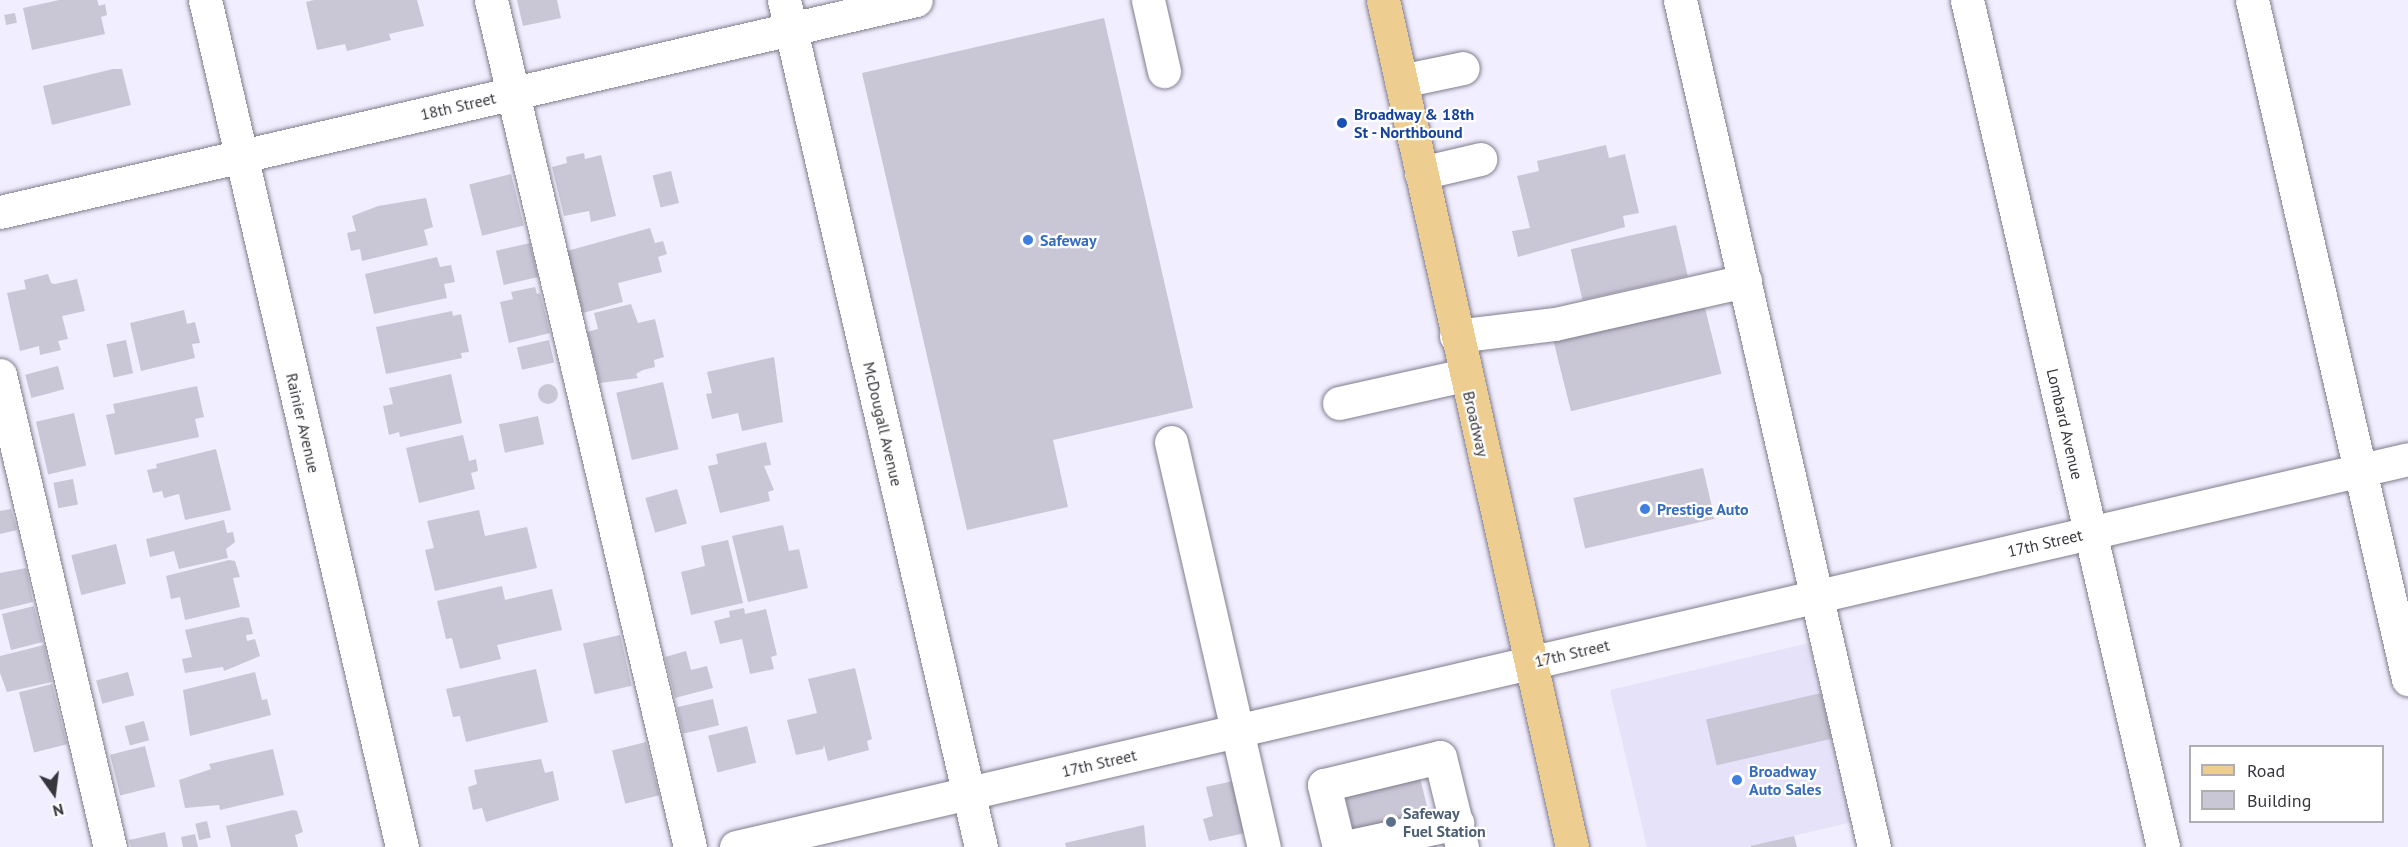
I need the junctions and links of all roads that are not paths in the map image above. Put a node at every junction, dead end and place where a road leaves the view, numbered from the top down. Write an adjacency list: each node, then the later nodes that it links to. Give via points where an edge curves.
1 (205, 0): 14 (street, Rainier Avenue)
2 (491, 0): 13 (street)
3 (916, 0): 8 (street, 18th Street)
4 (1148, 0): 11 (street)
5 (1383, 0): 12 (main road, Broadway)
6 (1967, 0): 26 (street, Lombard Avenue)
7 (2252, 0): 25 (street)
8 (788, 14): 13 (street, 18th Street); 31 (street, McDougall Avenue)
9 (1676, 14): 18 (street, via 1693,106)
10 (1462, 68): 12 (street)
11 (1164, 71)
12 (1401, 81): 16 (main road, Broadway)
13 (512, 93): 14 (street, 18th Street); 35 (street)
14 (241, 156): 17 (street, 18th Street); 34 (street, Rainier Avenue)
15 (1480, 159): 16 (street)
16 (1421, 173): 19 (main road, Broadway)
17 (0, 212)
18 (1744, 281): 19 (street, via 1555,324); 27 (street)
19 (1456, 336): 21 (main road, Broadway)
20 (0, 375): 33 (street)
21 (1464, 375): 22 (street); 28 (main road, Broadway)
22 (1339, 403)
23 (1171, 442): 30 (street)
24 (2408, 459): 25 (street, 17th Street)
25 (2360, 470): 26 (street, 17th Street); 29 (street)
26 (2090, 532): 27 (street, 17th Street); 43 (street, Lombard Avenue)
27 (1817, 596): 28 (street, 17th Street); 42 (street)
28 (1533, 662): 30 (street, 17th Street); 41 (main road, Broadway)
29 (2408, 679)
30 (1237, 730): 31 (street, 17th Street); 38 (street)
31 (969, 793): 36 (street, 17th Street); 37 (street, McDougall Avenue)
32 (1459, 835): 39 (street, via 1440,757 1324,785); 40 (street)
33 (110, 847)
34 (402, 847)
35 (690, 847)
36 (736, 847)
37 (981, 847)
38 (1264, 847)
39 (1339, 847)
40 (1346, 847)
41 (1572, 847)
42 (1874, 847)
43 (2163, 847)

